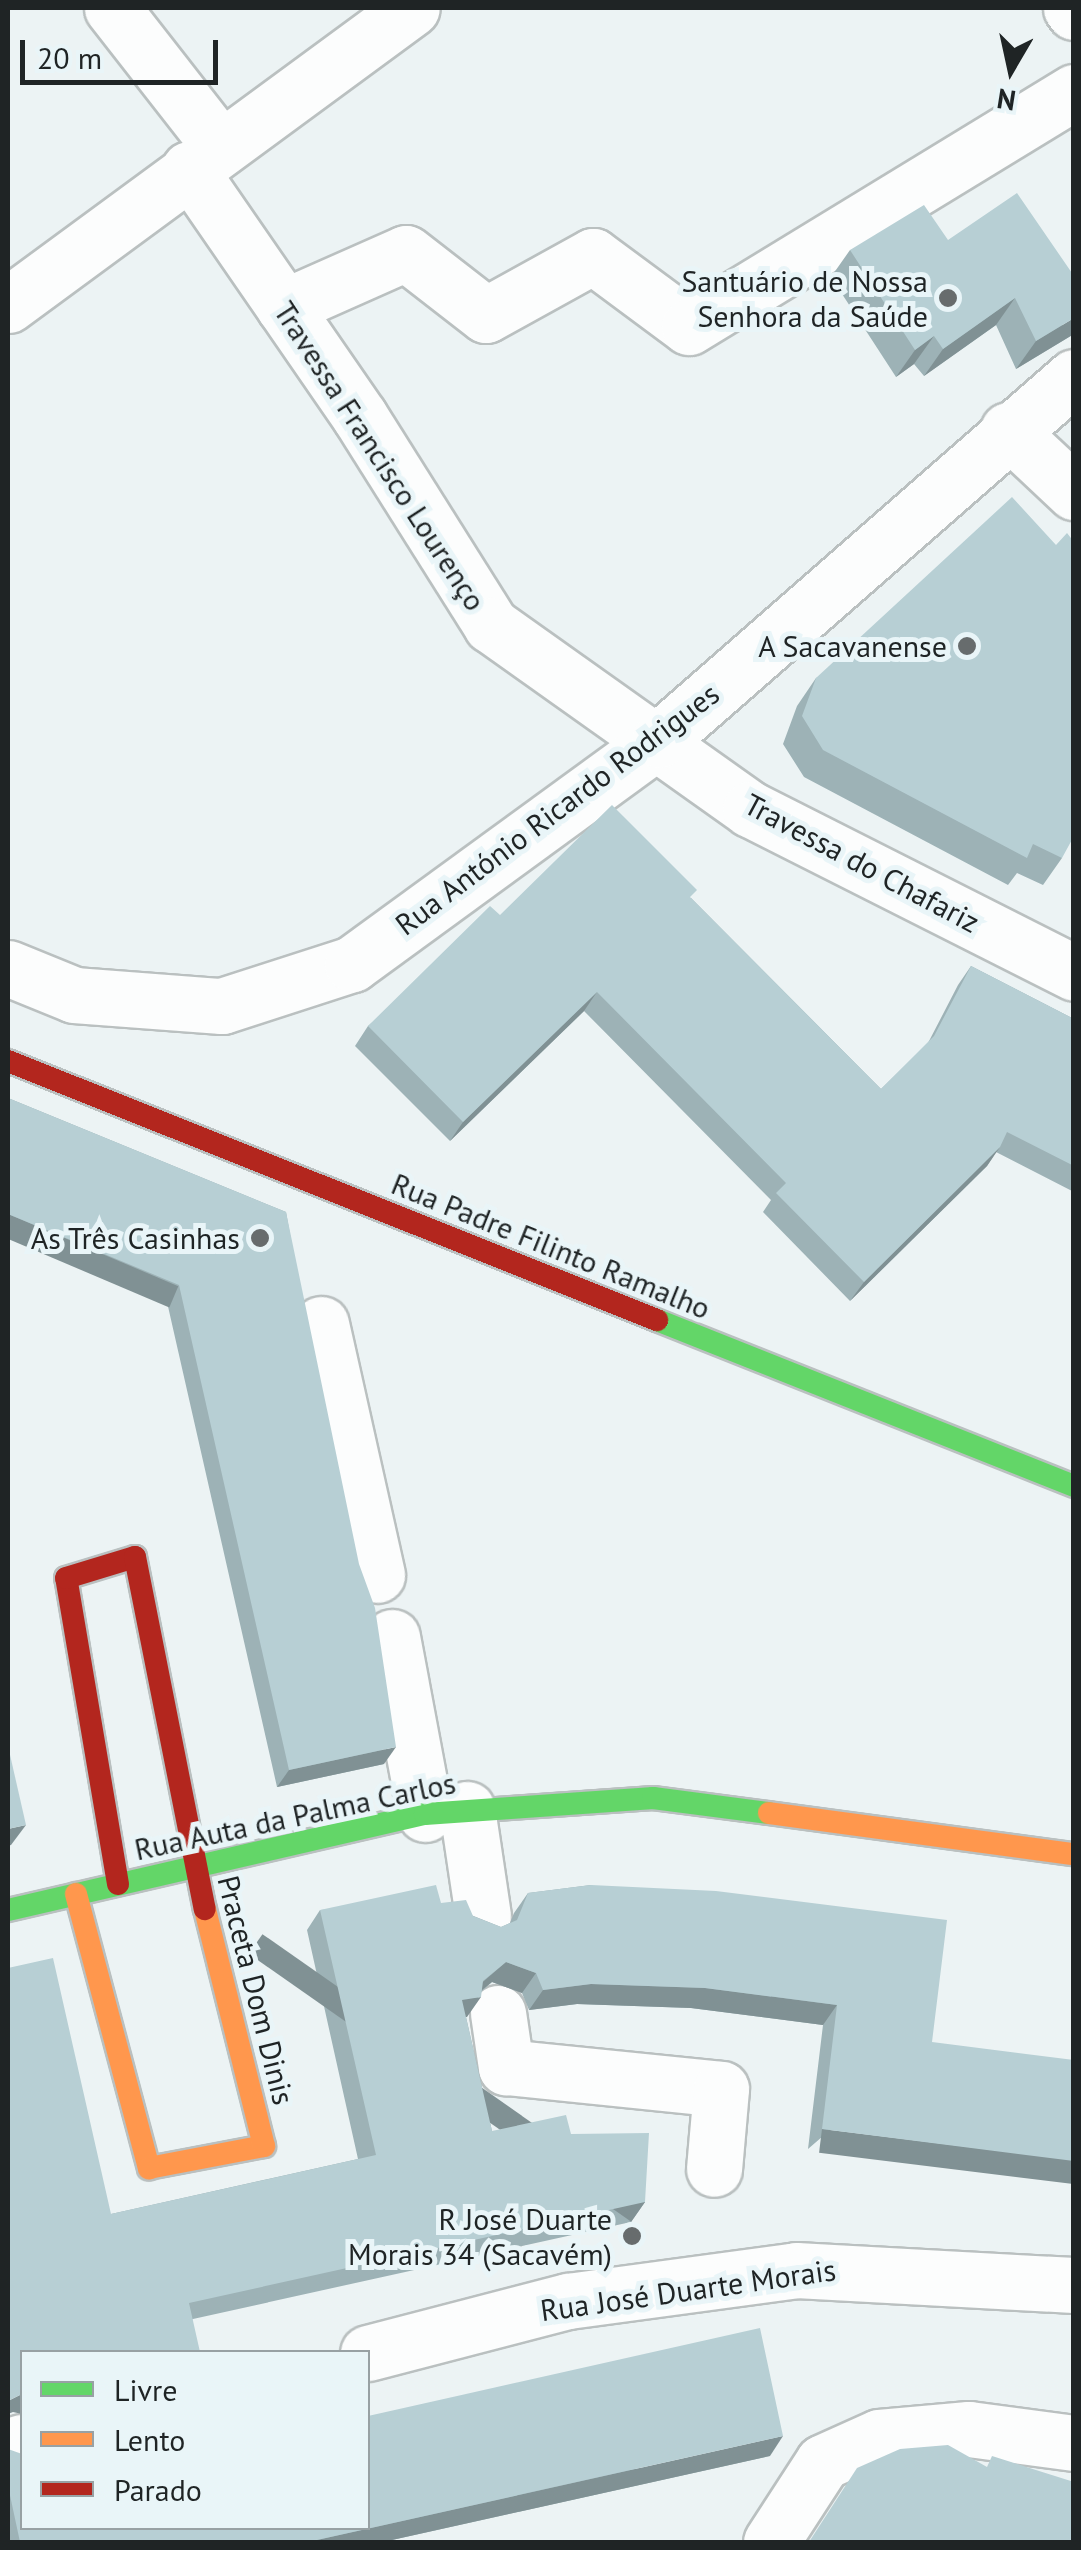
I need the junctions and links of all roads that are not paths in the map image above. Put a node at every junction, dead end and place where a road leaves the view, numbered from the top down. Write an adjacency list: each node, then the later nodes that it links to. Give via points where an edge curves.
1 (112, 8): 4 (street, Travessa Francisco Lourenço)
2 (412, 8): 4 (street)
3 (1074, 92): 6 (street, via 689,327 594,256 486,315 406,253)
4 (205, 157): 5 (street); 6 (street, Travessa Francisco Lourenço)
5 (10, 305)
6 (284, 307): 10 (street, Travessa Francisco Lourenço, via 492,625)
7 (1074, 377): 8 (street, Rua António Ricardo Rodrigues)
8 (1008, 430): 9 (street); 10 (street, Rua António Ricardo Rodrigues)
9 (1074, 492)
10 (659, 740): 11 (street, Rua António Ricardo Rodrigues, via 352,964 222,1006 74,996); 12 (street, Travessa do Chafariz, via 750,808)
11 (8, 968)
12 (1074, 973)
13 (8, 1061): 15 (street, Rua Padre Filinto Ramalho)
14 (320, 1324): 16 (street)
15 (1074, 1486)
16 (377, 1574)
17 (392, 1637): 18 (street)
18 (446, 1812): 19 (street, Rua Auta da Palma Carlos, via 653,1798); 20 (street, Rua Auta da Palma Carlos); 24 (street)
19 (1074, 1854)
20 (194, 1868): 21 (street, Rua Auta da Palma Carlos); 21 (street, via 134,1557 66,1578); 22 (street, Praceta Dom Dinis, via 264,2146 150,2168)
21 (118, 1884): 22 (street, Rua Auta da Palma Carlos)
22 (76, 1894): 23 (street, Rua Auta da Palma Carlos)
23 (8, 1910)
24 (483, 1916)
25 (498, 2014): 26 (street, via 506,2067 720,2089)
26 (714, 2169)
27 (1074, 2285): 28 (street, Rua José Duarte Morais, via 796,2270 568,2301)
28 (370, 2352)
29 (1074, 2443): 30 (street, via 969,2429 879,2437 822,2462)
30 (770, 2542)

